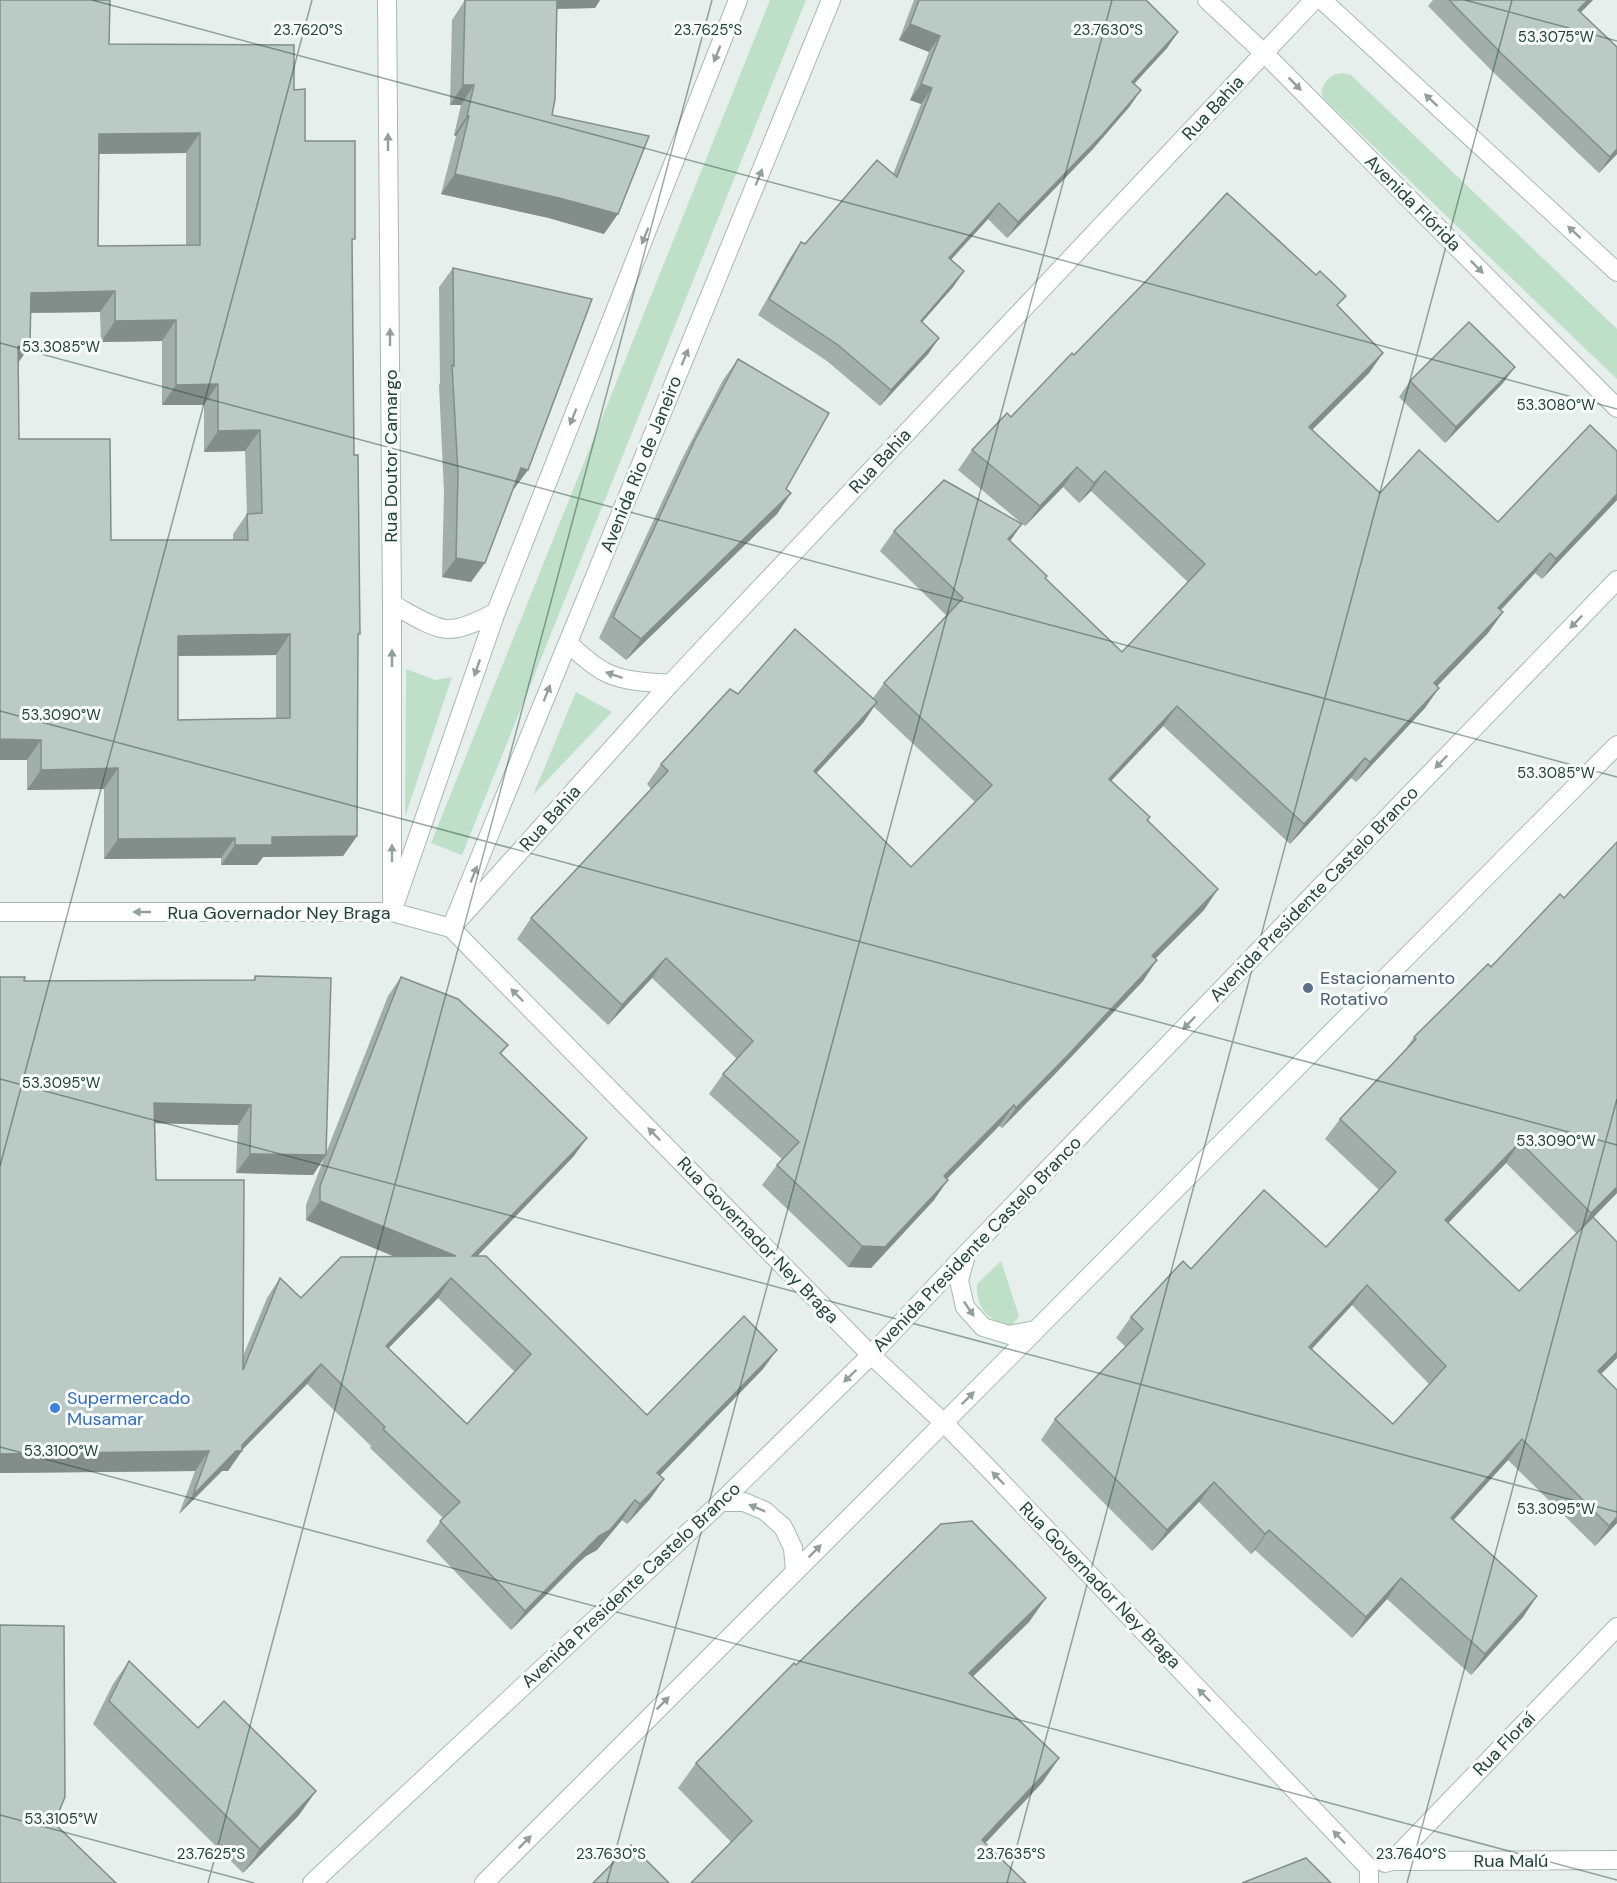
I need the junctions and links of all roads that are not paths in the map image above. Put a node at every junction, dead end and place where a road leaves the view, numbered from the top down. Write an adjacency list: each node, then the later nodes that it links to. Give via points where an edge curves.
1 (387, 0): 11 (street, Rua Doutor Camargo, one-way to 1)
2 (738, 0): 12 (street, one-way to 12)
3 (831, 0): 13 (street, Avenida Rio de Janeiro, one-way to 3)
4 (1207, 0): 7 (street, Avenida Flórida)
5 (1314, 0): 7 (street, Rua Bahia)
6 (1322, 0): 8 (street, one-way to 6)
7 (1264, 54): 9 (street, Avenida Flórida, one-way to 9); 14 (street, Rua Bahia)
8 (1617, 272)
9 (1617, 408)
10 (1617, 580): 19 (street, Avenida Presidente Castelo Branco, one-way to 19)
11 (392, 604): 12 (street, via 448,629 477,622); 17 (street, Rua Doutor Camargo, one-way to 11)
12 (496, 612): 17 (street, one-way to 17)
13 (568, 643): 14 (street, one-way to 13, via 606,673); 18 (street, Avenida Rio de Janeiro, one-way to 13)
14 (670, 684): 18 (street, Rua Bahia)
15 (1617, 745): 20 (street)
16 (0, 912): 17 (street, Rua Governador Ney Braga, one-way to 16)
17 (392, 912): 18 (street, Rua Governador Ney Braga)
18 (452, 928): 21 (street, Rua Governador Ney Braga, one-way to 18)
19 (966, 1254): 20 (street, one-way to 20, via 959,1280 965,1307 983,1327 1009,1335); 21 (street, Avenida Presidente Castelo Branco)
20 (1035, 1330): 22 (street, one-way to 20)
21 (871, 1355): 22 (street, Rua Governador Ney Braga); 23 (street, Avenida Presidente Castelo Branco, one-way to 23)
22 (943, 1422): 24 (street, one-way to 22); 28 (street, Rua Governador Ney Braga, one-way to 22)
23 (721, 1502): 24 (street, one-way to 23, via 793,1548 783,1527 765,1511 744,1502); 29 (street, Avenida Presidente Castelo Branco)
24 (795, 1571): 30 (street, one-way to 24)
25 (1617, 1627): 27 (street, Rua Floraí)
26 (1617, 1860): 27 (street, Rua Malú)
27 (1392, 1861): 28 (street, Rua Malú)
28 (1369, 1876)
29 (312, 1883)
30 (484, 1883)

